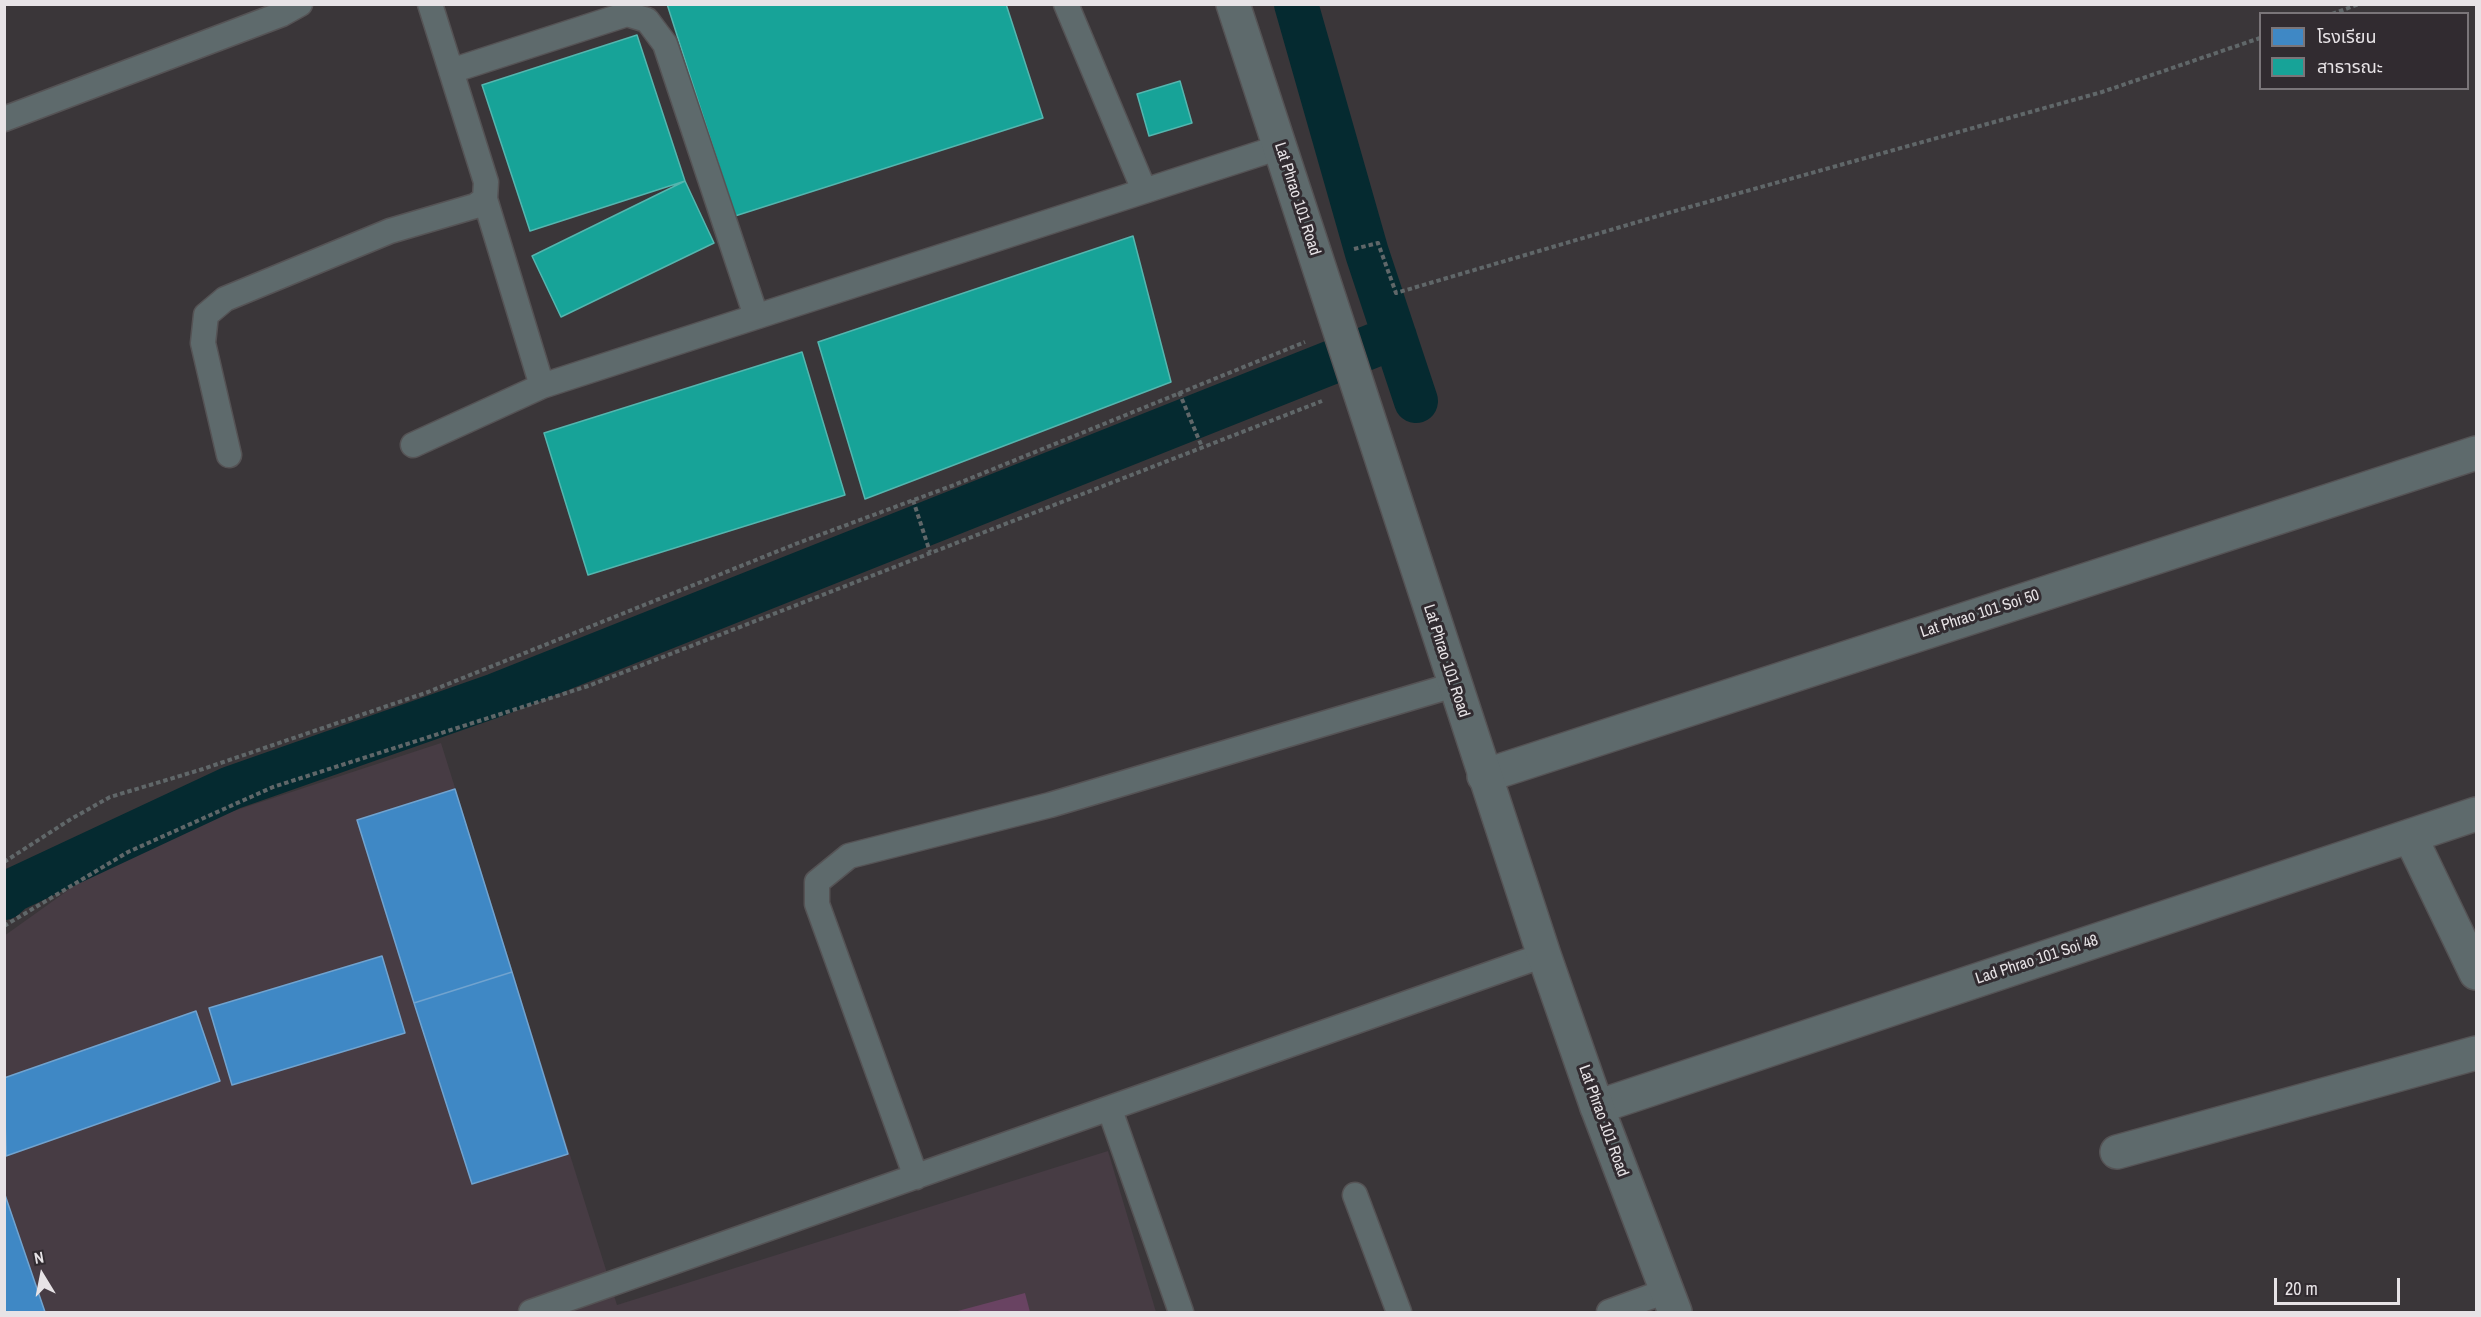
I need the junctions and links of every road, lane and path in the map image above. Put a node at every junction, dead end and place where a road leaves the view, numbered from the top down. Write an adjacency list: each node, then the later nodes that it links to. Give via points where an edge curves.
1 (430, 4): 8 (lane)
2 (1066, 4): 11 (lane)
3 (1233, 4): 10 (street, Lat Phrao 101 Road)
4 (2359, 4): 6 (path)
5 (287, 8): 9 (lane)
6 (2337, 12)
7 (2259, 38): 13 (path, via 2102,92 1396,293 1378,243)
8 (451, 70): 12 (lane, via 486,182); 14 (lane, via 627,14 647,20 665,44)
9 (4, 119)
10 (1280, 147): 11 (lane); 15 (street, Lat Phrao 101 Road)
11 (1144, 190): 14 (lane)
12 (485, 199): 16 (lane); 22 (lane, via 475,206 390,231 225,299 206,315 203,343)
13 (1357, 248)
14 (756, 316): 16 (lane)
15 (1339, 330): 17 (street, Lat Phrao 101 Road); 18 (path)
16 (542, 386): 19 (lane)
17 (1358, 388): 20 (path); 25 (street, Lat Phrao 101 Road)
18 (1180, 393): 20 (path); 23 (path)
19 (413, 445)
20 (1201, 446): 24 (path)
21 (2476, 453): 26 (street, Lat Phrao 101 Soi 50)
22 (229, 455)
23 (914, 502): 24 (path); 29 (path, via 798,543 428,692 110,797)
24 (930, 551): 30 (path, via 588,686 273,787 128,852)
25 (1454, 685): 26 (street, Lat Phrao 101 Road); 37 (lane, via 1050,805 849,856 818,882 817,904)
26 (1484, 776): 31 (street, Lat Phrao 101 Road)
27 (2476, 814): 28 (street, Lad Phrao 101 Soi 48)
28 (2410, 836): 32 (street); 34 (street, Lad Phrao 101 Soi 48)
29 (4, 862)
30 (4, 926)
31 (1544, 955): 34 (street, Lat Phrao 101 Road); 35 (lane)
32 (2476, 973)
33 (2476, 1053): 36 (street)
34 (1597, 1107): 40 (street, Lat Phrao 101 Road)
35 (1110, 1110): 37 (lane); 42 (lane)
36 (2117, 1152)
37 (916, 1177): 39 (lane)
38 (1355, 1195): 43 (lane)
39 (592, 1302): 41 (lane)
40 (1671, 1302): 44 (lane)
41 (531, 1312)
42 (1181, 1312)
43 (1399, 1312)
44 (1609, 1312)

